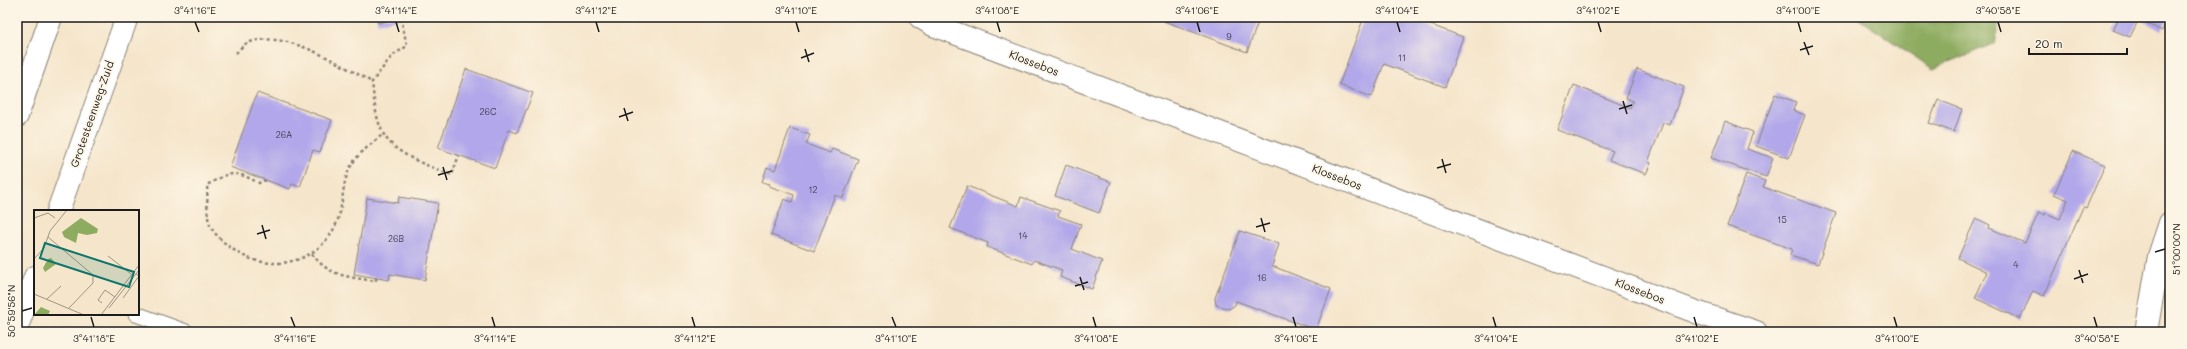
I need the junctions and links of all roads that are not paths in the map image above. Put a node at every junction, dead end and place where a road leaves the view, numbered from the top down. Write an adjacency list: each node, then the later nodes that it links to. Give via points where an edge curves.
1 (51, 17): 4 (main road)
2 (127, 17): 5 (main road, Grotesteenweg-Zuid)
3 (920, 17): 11 (main road, Klossebos, via 956,34 1696,312)
4 (17, 116)
5 (58, 210)
6 (2170, 223): 12 (main road, via 2159,256)
7 (34, 281): 9 (main road)
8 (139, 315): 10 (lane)
9 (17, 327)
10 (186, 332)
11 (1756, 332)
12 (2146, 332)

